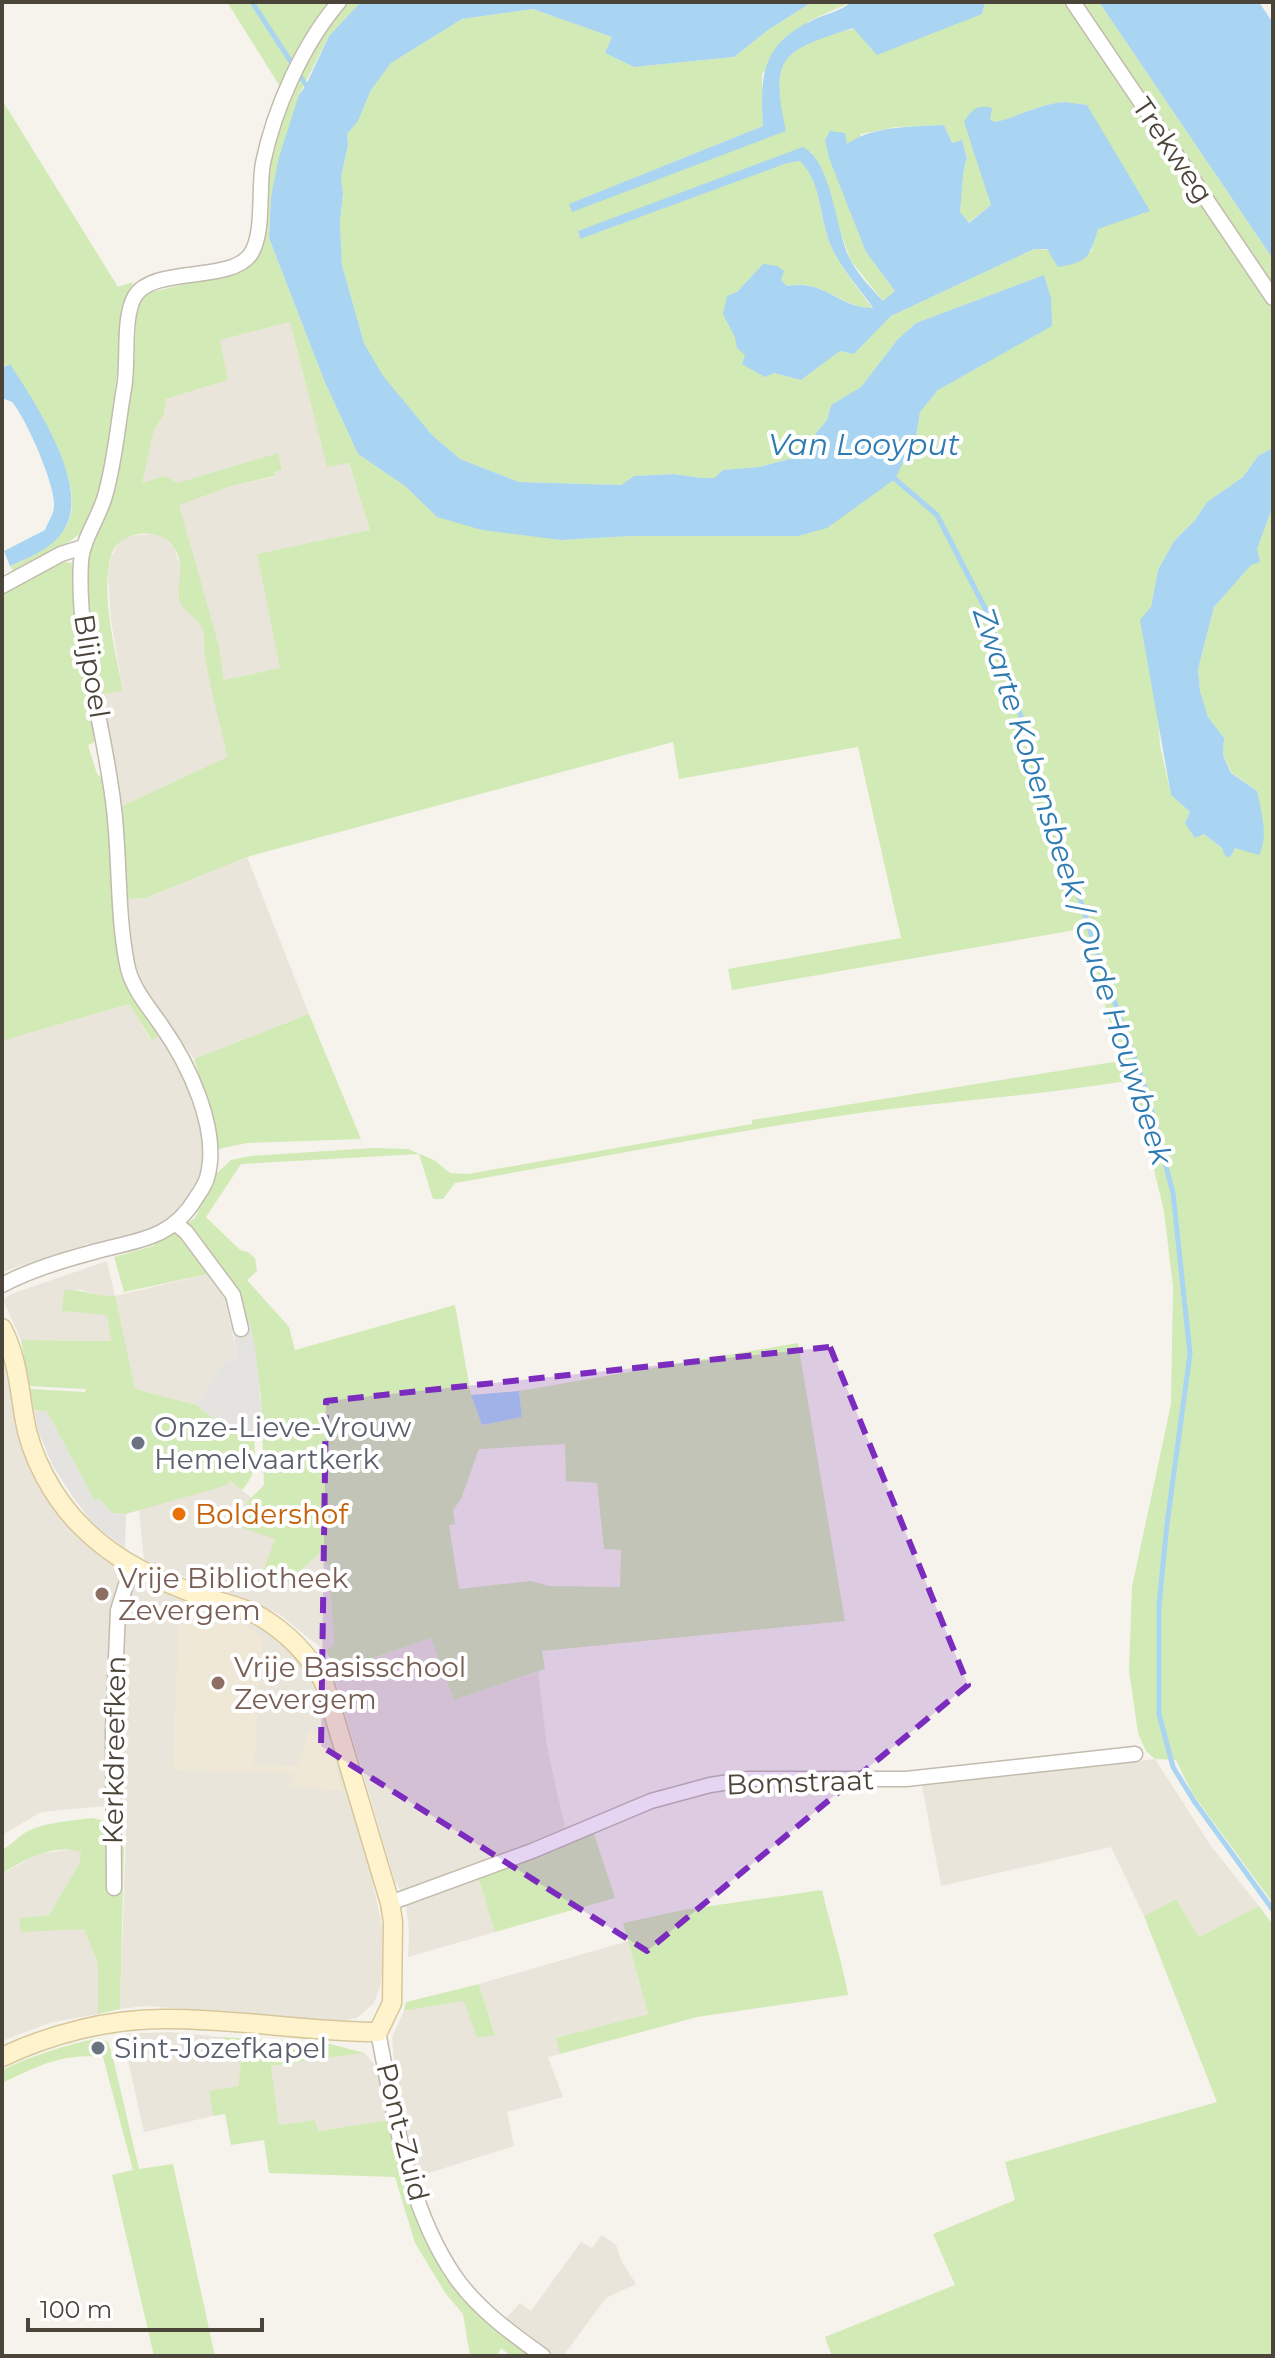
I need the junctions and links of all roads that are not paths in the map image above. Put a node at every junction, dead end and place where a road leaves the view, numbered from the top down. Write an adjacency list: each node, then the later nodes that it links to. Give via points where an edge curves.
1 (339, 2): 4 (street, Blijpoel, via 310,40 289,86 263,163 258,237 248,258 153,283 138,291 130,307 125,382 106,494)
2 (1073, 2): 3 (street, Trekweg)
3 (1273, 298)
4 (83, 547): 5 (street); 6 (street, Blijpoel, via 81,610 114,810 128,969 186,1063 209,1133 207,1180)
5 (2, 586)
6 (176, 1224): 7 (street, Blijpoel, via 148,1240 79,1256); 9 (street, via 233,1295)
7 (2, 1285)
8 (2, 1328): 10 (street, Pont-Zuid, via 18,1368 27,1431 60,1502 82,1527)
9 (241, 1329)
10 (132, 1566): 12 (street, Kerkdreefken, via 118,1610); 13 (street, Pont-Zuid, via 258,1615 297,1643 324,1682)
11 (1135, 1754): 13 (street, Bomstraat, via 906,1779 749,1779 710,1785 651,1801)
12 (114, 1888)
13 (390, 1903): 14 (street, Pont-Zuid, via 392,2003)
14 (378, 2032): 15 (street, via 162,2019 95,2027); 16 (street, Pont-Zuid, via 401,2145 441,2252 476,2301)
15 (2, 2057)
16 (543, 2356)

